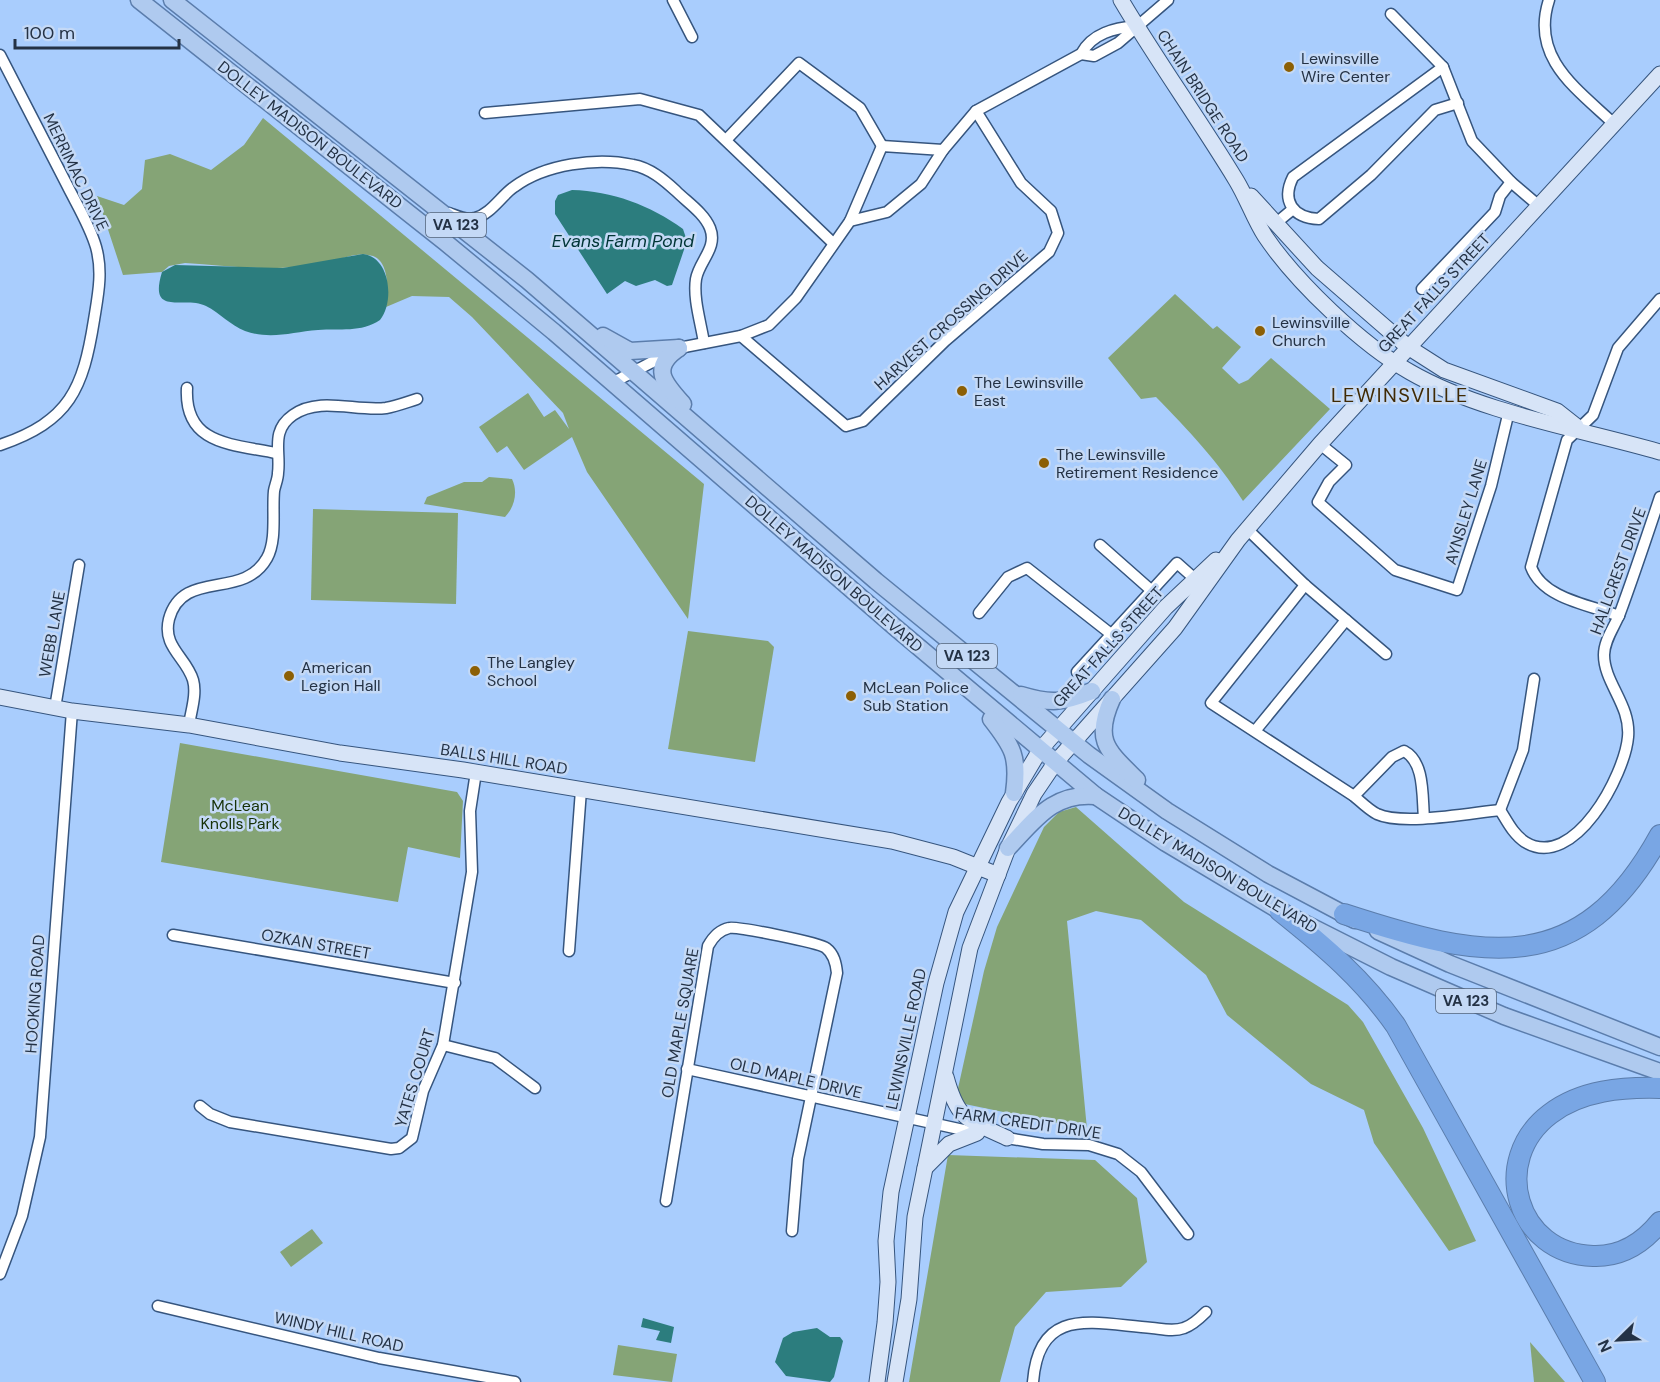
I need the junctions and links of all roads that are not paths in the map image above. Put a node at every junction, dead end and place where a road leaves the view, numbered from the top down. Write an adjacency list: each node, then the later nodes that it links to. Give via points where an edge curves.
1 (139, 0): 37 (main road, DOLLEY MADISON BOULEVARD / VA 123, via 445,242)
2 (172, 0): 23 (main road, DOLLEY MADISON BOULEVARD / VA 123)
3 (673, 0): 9 (street)
4 (1121, 0): 8 (main road, CHAIN BRIDGE ROAD)
5 (1168, 0): 8 (street)
6 (1549, 0): 16 (street, via 1545,10 1550,56 1561,74)
7 (1390, 14): 11 (street)
8 (1136, 26): 14 (street, via 1114,28 1087,44 1081,54); 20 (main road, CHAIN BRIDGE ROAD)
9 (693, 37)
10 (2, 62): 43 (street, MERRIMAC DRIVE, via 90,231 100,283 88,360 75,392 38,429)
11 (1443, 67): 13 (street); 24 (street, via 1293,177 1287,189)
12 (1660, 74): 16 (main road, GREAT FALLS STREET)
13 (1458, 103): 21 (street, via 1472,141); 24 (street, via 1435,110 1371,175 1319,219 1306,218)
14 (976, 111): 19 (street); 31 (street, HARVEST CROSSING DRIVE, via 1021,183 1051,211 1058,233 1049,252 945,341 863,421 846,426)
15 (485, 113): 17 (street, via 640,99 699,115)
16 (1614, 124): 22 (main road, GREAT FALLS STREET)
17 (727, 139): 18 (street, via 799,63 860,108); 27 (street)
18 (882, 146): 19 (street); 25 (street)
19 (943, 150): 25 (street, via 921,184 887,212)
20 (1236, 181): 26 (main road, CHAIN BRIDGE ROAD); 35 (main road, CHAIN BRIDGE ROAD, via 1277,253 1340,317)
21 (1512, 182): 22 (street); 28 (street, via 1500,196 1495,212)
22 (1539, 206): 33 (main road, GREAT FALLS STREET)
23 (432, 207): 29 (main road, DOLLEY MADISON BOULEVARD / VA 123); 32 (street, via 474,219 515,187 551,169 615,162 648,170 662,178 704,218 710,229 709,252 696,280)
24 (1293, 209): 26 (street)
25 (850, 222): 27 (street)
26 (1275, 224): 33 (main road, CHAIN BRIDGE ROAD, via 1317,268)
27 (833, 243): 31 (street, via 781,316 756,332)
28 (1422, 290)
29 (546, 297): 34 (main road, via 621,348 640,352); 36 (main road, DOLLEY MADISON BOULEVARD / VA 123)
30 (1660, 299): 41 (street, via 1618,348 1593,414)
31 (741, 336): 32 (street)
32 (704, 343): 34 (street)
33 (1408, 347): 35 (main road, GREAT FALLS STREET); 41 (main road, CHAIN BRIDGE ROAD, via 1455,374 1557,411)
34 (679, 348): 36 (street); 44 (main road, via 663,364 666,385)
35 (1394, 362): 40 (main road, CHAIN BRIDGE ROAD, via 1446,389); 42 (main road, GREAT FALLS STREET)
36 (631, 372): 37 (street); 44 (main road, DOLLEY MADISON BOULEVARD / VA 123)
37 (612, 383): 62 (main road, DOLLEY MADISON BOULEVARD / VA 123)
38 (188, 388): 46 (street, via 189,415 202,431 218,441)
39 (417, 399): 46 (street, via 387,408 337,405 299,411 284,424)
40 (1509, 411): 41 (main road, CHAIN BRIDGE ROAD); 42 (street, AYNSLEY LANE, via 1491,486 1457,590 1395,570 1318,502 1329,482 1346,465)
41 (1580, 429): 45 (main road, CHAIN BRIDGE ROAD); 55 (street, via 1568,440 1531,567 1536,580 1549,591)
42 (1320, 444): 48 (main road, GREAT FALLS STREET)
43 (0, 445)
44 (724, 449): 63 (main road, DOLLEY MADISON BOULEVARD / VA 123)
45 (1660, 452)
46 (276, 453): 68 (street, via 278,474 267,558 239,583 189,592 170,619 172,648 193,681)
47 (1660, 497): 55 (street, HALLCREST DRIVE)
48 (1243, 535): 51 (main road, GREAT FALLS STREET); 52 (street); 65 (main road, GREAT FALLS STREET, via 1175,628)
49 (1100, 545): 53 (street)
50 (79, 565): 66 (street, WEBB LANE)
51 (1196, 579): 53 (street, via 1177,563); 61 (main road, GREAT FALLS STREET)
52 (1305, 585): 56 (street); 70 (street, via 1211,703)
53 (1152, 591): 57 (street)
54 (980, 613): 57 (street, via 1008,577 1027,568)
55 (1619, 616): 79 (street, HALLCREST DRIVE, via 1604,655 1611,683 1623,702 1629,734 1625,757 1597,812 1566,842 1544,846 1526,843)
56 (1346, 621): 58 (street); 70 (street)
57 (1111, 634): 59 (street)
58 (1386, 654)
59 (1077, 672)
60 (1534, 679): 79 (street, via 1523,750)
61 (1092, 691): 63 (main road, via 1055,703); 69 (main road, GREAT FALLS STREET)
62 (971, 692): 72 (main road, DOLLEY MADISON BOULEVARD / VA 123); 76 (main road, via 1012,748 1017,766)
63 (1013, 693): 69 (main road, DOLLEY MADISON BOULEVARD / VA 123)
64 (0, 698): 66 (main road, BALLS HILL ROAD)
65 (1112, 699): 71 (main road, GREAT FALLS STREET); 80 (main road, via 1102,726 1105,744)
66 (55, 708): 67 (main road, BALLS HILL ROAD)
67 (72, 711): 68 (main road, BALLS HILL ROAD); 109 (street, HOOKING ROAD, via 40,1137 22,1216)
68 (189, 725): 74 (main road, BALLS HILL ROAD, via 340,753)
69 (1058, 730): 71 (main road, DOLLEY MADISON BOULEVARD / VA 123); 72 (main road, LEWINSVILLE ROAD)
70 (1255, 731): 78 (street)
71 (1073, 742): 73 (main road); 80 (main road, DOLLEY MADISON BOULEVARD / VA 123)
72 (1040, 750): 73 (main road, DOLLEY MADISON BOULEVARD / VA 123); 76 (main road, LEWINSVILLE ROAD)
73 (1055, 763): 77 (main road, DOLLEY MADISON BOULEVARD / VA 123); 83 (main road, via 1034,794)
74 (476, 772): 75 (main road, BALLS HILL ROAD); 90 (street, YATES COURT, via 470,812 472,872)
75 (581, 790): 84 (main road, BALLS HILL ROAD, via 892,841); 89 (street)
76 (1014, 793): 84 (main road, LEWINSVILLE ROAD)
77 (1096, 796): 83 (main road, via 1080,794 1060,800 1041,813); 86 (main road, DOLLEY MADISON BOULEVARD / VA 123)
78 (1354, 796): 81 (street, via 1377,814); 81 (street, via 1392,757 1404,751 1414,756 1418,766)
79 (1500, 810): 81 (street)
80 (1167, 811): 87 (main road, DOLLEY MADISON BOULEVARD / VA 123)
81 (1424, 818)
82 (1660, 835): 87 (highway, via 1616,899 1578,929 1553,940 1513,947 1438,941)
83 (1008, 848): 85 (main road)
84 (977, 866): 85 (main road, BALLS HILL ROAD); 100 (main road, LEWINSVILLE ROAD, via 947,940)
85 (998, 875): 95 (main road, via 969,948)
86 (1280, 911): 94 (main road, DOLLEY MADISON BOULEVARD / VA 123, via 1446,992); 116 (highway, via 1346,966 1396,1026)
87 (1344, 914): 92 (main road, DOLLEY MADISON BOULEVARD / VA 123, via 1450,964)
88 (173, 935): 90 (street, OZKAN STREET)
89 (569, 951)
90 (454, 983): 91 (street, YATES COURT)
91 (443, 1046): 96 (street, via 495,1058); 99 (street, YATES COURT, via 423,1091 412,1138 399,1148 231,1122)
92 (1660, 1047)
93 (687, 1069): 98 (street, OLD MAPLE DRIVE); 98 (street, OLD MAPLE SQUARE, via 712,938 720,931 736,927 819,943 832,954 837,973); 105 (street, OLD MAPLE SQUARE)
94 (1660, 1072)
95 (945, 1075): 101 (main road); 103 (main road, via 960,1114)
96 (535, 1088)
97 (1660, 1088): 106 (highway, via 1603,1092 1565,1104 1544,1119 1528,1138 1517,1163 1516,1178 1527,1219 1545,1240 1571,1253 1600,1257 1614,1254 1641,1242)
98 (811, 1096): 100 (street, OLD MAPLE DRIVE); 107 (street, OLD MAPLE SQUARE, via 798,1159)
99 (201, 1106)
100 (908, 1119): 101 (street, OLD MAPLE DRIVE); 114 (main road, LEWINSVILLE ROAD, via 889,1212 888,1282)
101 (934, 1124): 102 (street, FARM CREDIT DRIVE); 104 (main road)
102 (977, 1133): 103 (street, FARM CREDIT DRIVE); 104 (main road, via 949,1144)
103 (1007, 1138): 108 (street, FARM CREDIT DRIVE, via 1089,1145 1118,1155 1141,1172)
104 (925, 1168): 112 (main road, via 915,1217 909,1299)
105 (666, 1201)
106 (1660, 1222)
107 (792, 1231)
108 (1188, 1234)
109 (0, 1274)
110 (158, 1306): 113 (street, WINDY HILL ROAD, via 382,1358)
111 (1206, 1311): 115 (street, via 1191,1325 1176,1330 1067,1325 1043,1343 1035,1358)
112 (897, 1377)
113 (515, 1382)
114 (877, 1382)
115 (1033, 1382)
116 (1595, 1382)

